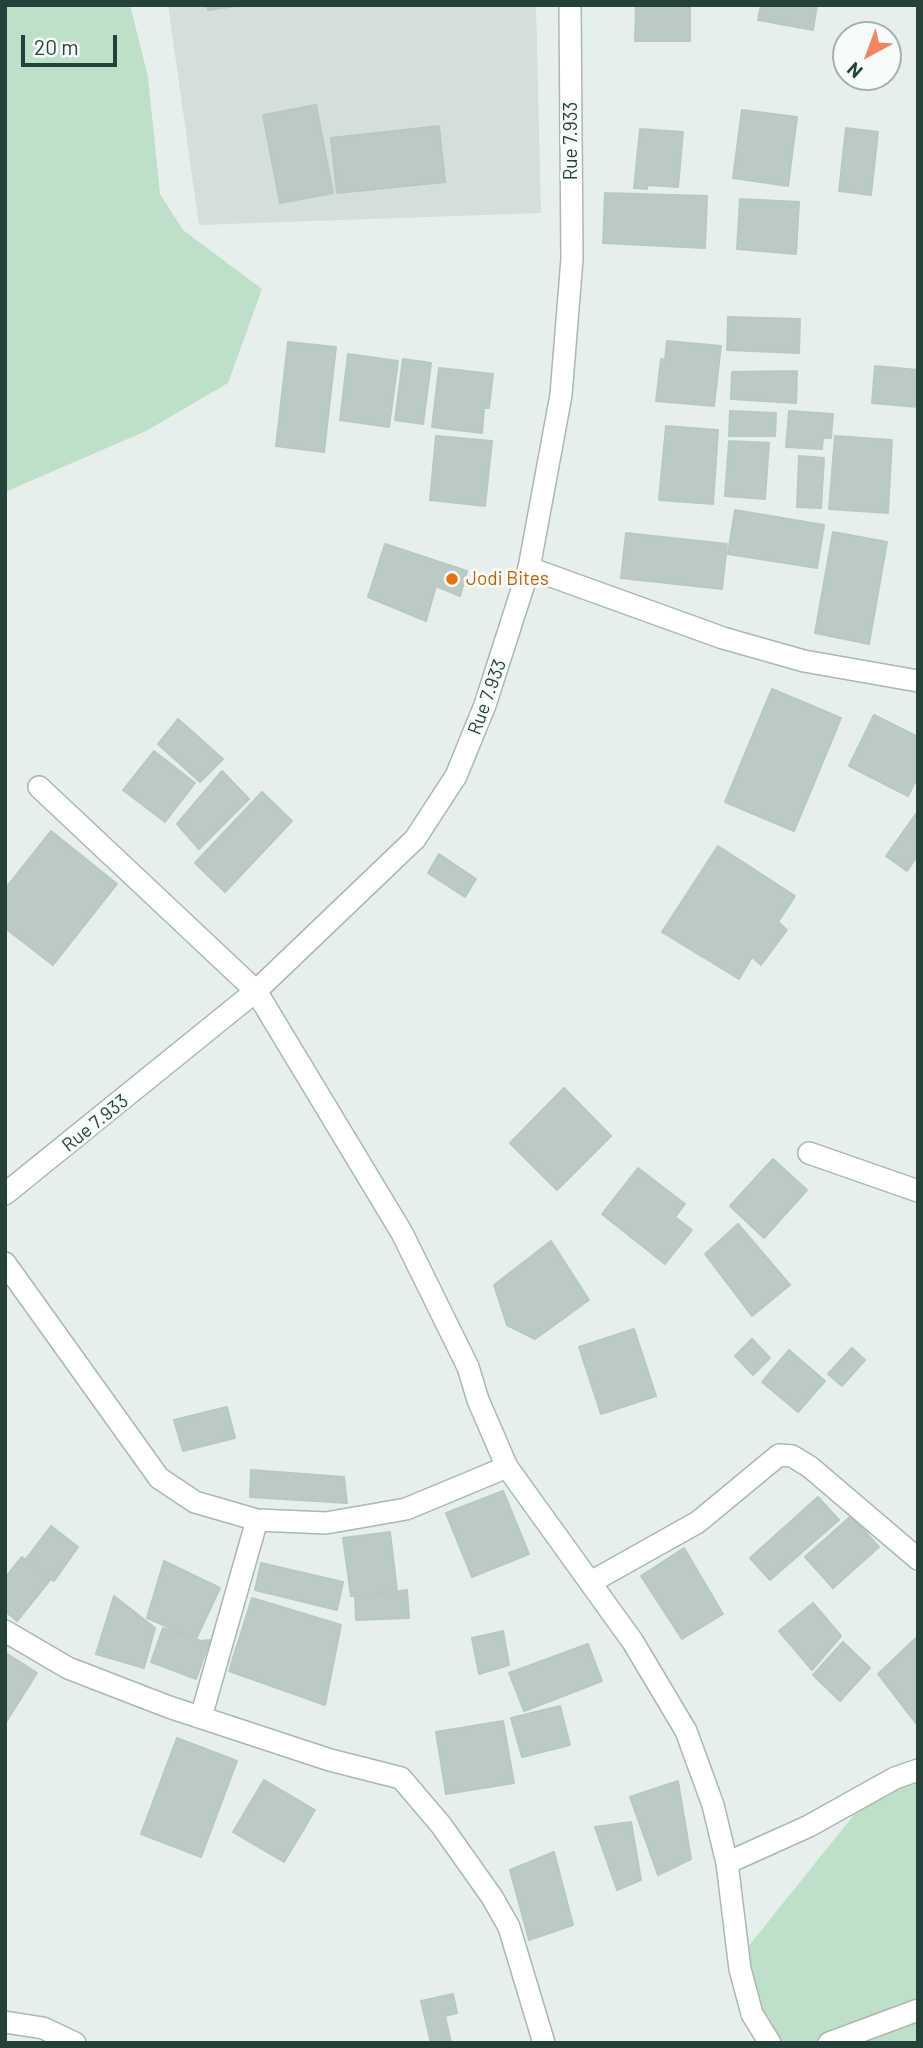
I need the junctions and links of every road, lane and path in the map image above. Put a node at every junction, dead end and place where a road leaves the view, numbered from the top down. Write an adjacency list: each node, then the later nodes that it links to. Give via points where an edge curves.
1 (570, 5): 2 (street, Rue 7.933, via 572,259 561,395)
2 (530, 568): 3 (street, via 723,638 804,661); 5 (street, Rue 7.933, via 485,705 456,776 415,839)
3 (918, 681)
4 (39, 787): 5 (street)
5 (256, 992): 8 (street, Rue 7.933); 10 (street, via 402,1233 468,1367)
6 (809, 1153): 7 (street)
7 (918, 1191)
8 (5, 1194)
9 (5, 1264): 11 (street, via 159,1478 195,1502)
10 (507, 1467): 11 (street, via 406,1509 326,1523); 13 (street)
11 (257, 1520): 15 (street)
12 (918, 1559): 13 (street, via 810,1467 792,1456 779,1455 698,1522)
13 (591, 1582): 17 (street, via 633,1642 685,1731 713,1805)
14 (5, 1631): 15 (street, via 68,1668)
15 (201, 1717): 21 (street, via 401,1778 441,1825 509,1927)
16 (918, 1770): 17 (street)
17 (727, 1863): 22 (street, via 740,1969 752,2014)
18 (918, 2010): 23 (street)
19 (5, 2022): 20 (street, via 43,2028)
20 (75, 2043)
21 (544, 2043)
22 (770, 2043)
23 (829, 2043)

